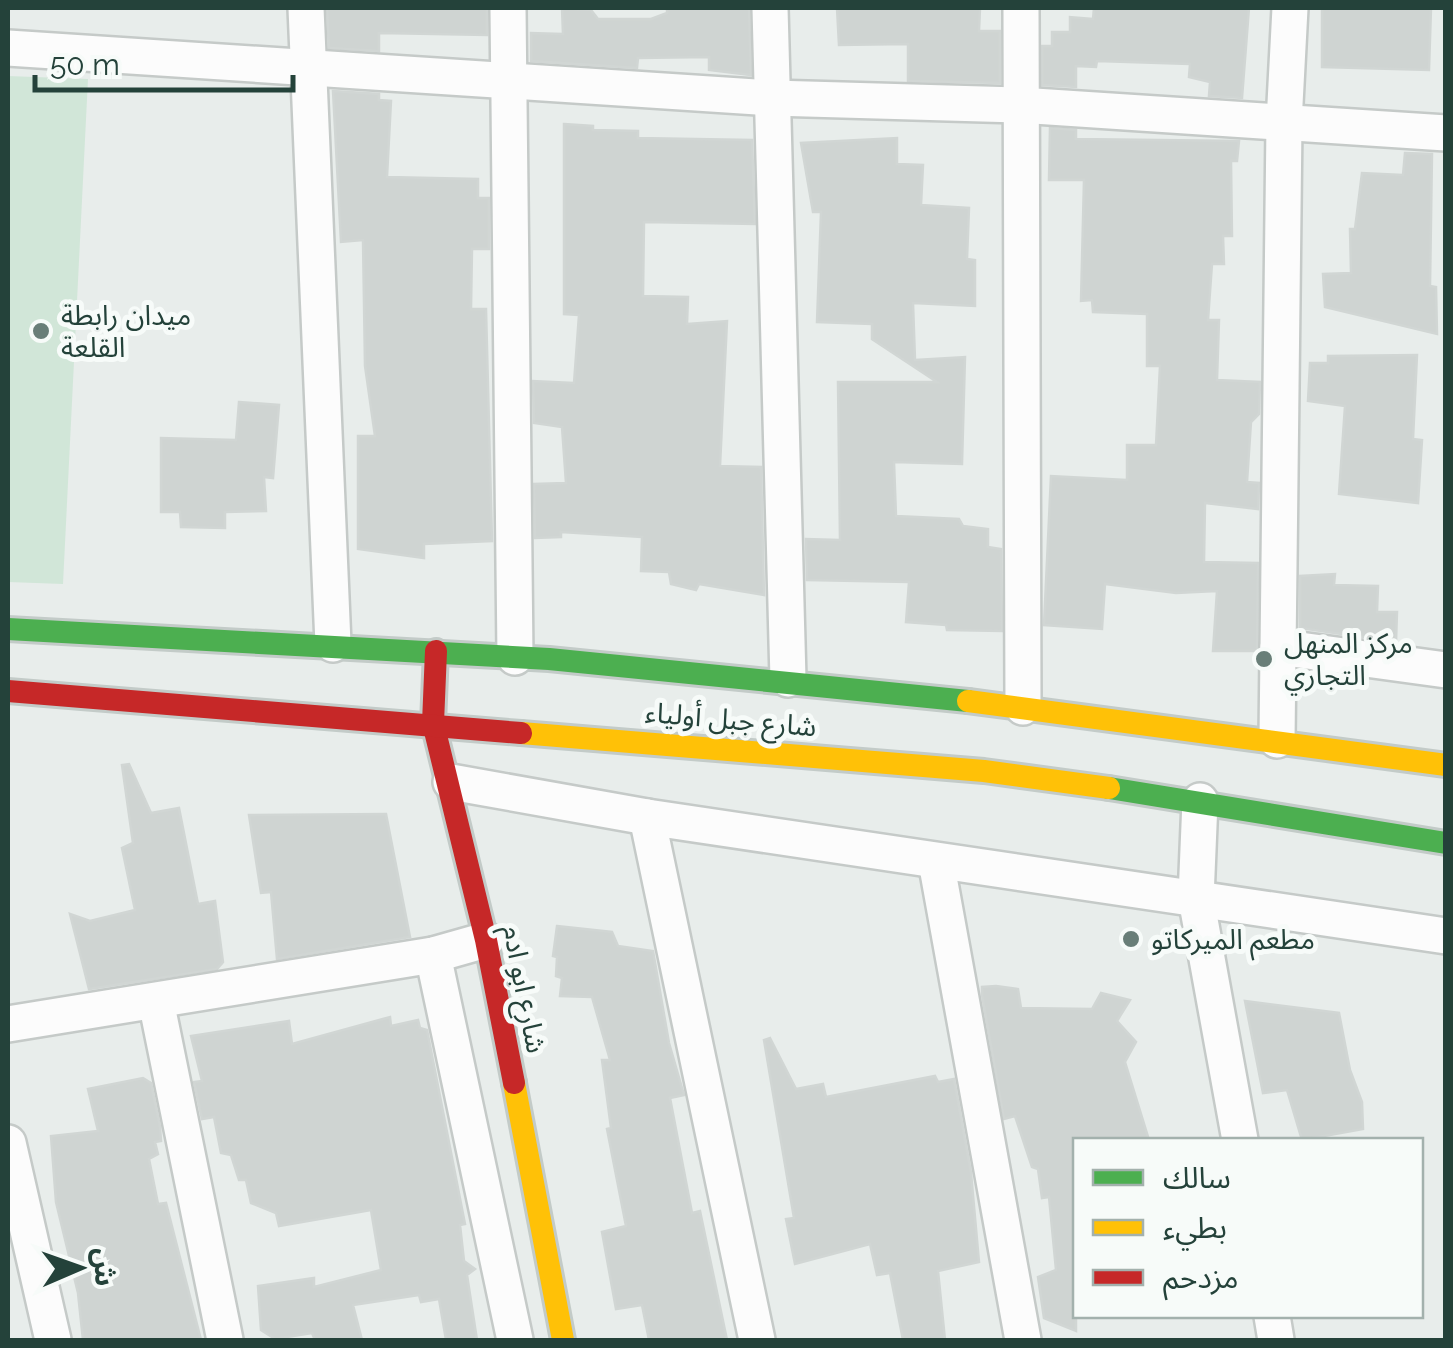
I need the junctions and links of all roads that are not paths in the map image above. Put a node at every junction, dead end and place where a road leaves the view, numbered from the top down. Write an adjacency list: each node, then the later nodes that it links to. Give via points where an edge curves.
1 (306, 8): 7 (street)
2 (508, 8): 8 (street)
3 (770, 8): 9 (street)
4 (1021, 8): 10 (street)
5 (1290, 8): 11 (street)
6 (8, 48): 7 (street)
7 (311, 70): 8 (street); 14 (street)
8 (508, 82): 9 (street); 17 (street)
9 (772, 98): 10 (street); 19 (street)
10 (1019, 105): 11 (street); 21 (street)
11 (1284, 123): 12 (street); 15 (street)
12 (1446, 133)
13 (8, 629): 14 (main road, شارع جبل أولياء)
14 (333, 644): 16 (main road, شارع جبل أولياء)
15 (1278, 647): 18 (street); 23 (street)
16 (436, 651): 17 (main road, شارع جبل أولياء); 22 (main road, شارع ابو ادم)
17 (515, 657): 19 (main road, شارع جبل أولياء)
18 (1446, 670)
19 (788, 679): 21 (main road, شارع جبل أولياء)
20 (8, 691): 22 (main road, شارع جبل أولياء)
21 (1022, 707): 23 (main road, شارع جبل أولياء)
22 (432, 723): 25 (main road, شارع ابو ادم); 26 (main road, شارع جبل أولياء, via 984,771)
23 (1276, 740): 24 (main road, شارع جبل أولياء)
24 (1446, 765)
25 (450, 782): 27 (street); 32 (main road, شارع ابو ادم)
26 (1200, 801): 28 (main road, شارع جبل أولياء); 30 (street)
27 (647, 817): 29 (street); 42 (street)
28 (1446, 843)
29 (936, 861): 30 (street); 43 (street)
30 (1196, 898): 31 (street); 36 (street)
31 (1446, 936)
32 (486, 940): 33 (street); 41 (main road, شارع ابو ادم)
33 (433, 954): 34 (street); 40 (street)
34 (156, 1001): 35 (street); 39 (street)
35 (8, 1024)
36 (1240, 1138)
37 (8, 1143): 38 (street)
38 (52, 1340)
39 (224, 1340)
40 (516, 1340)
41 (563, 1340)
42 (756, 1340)
43 (1024, 1340)

